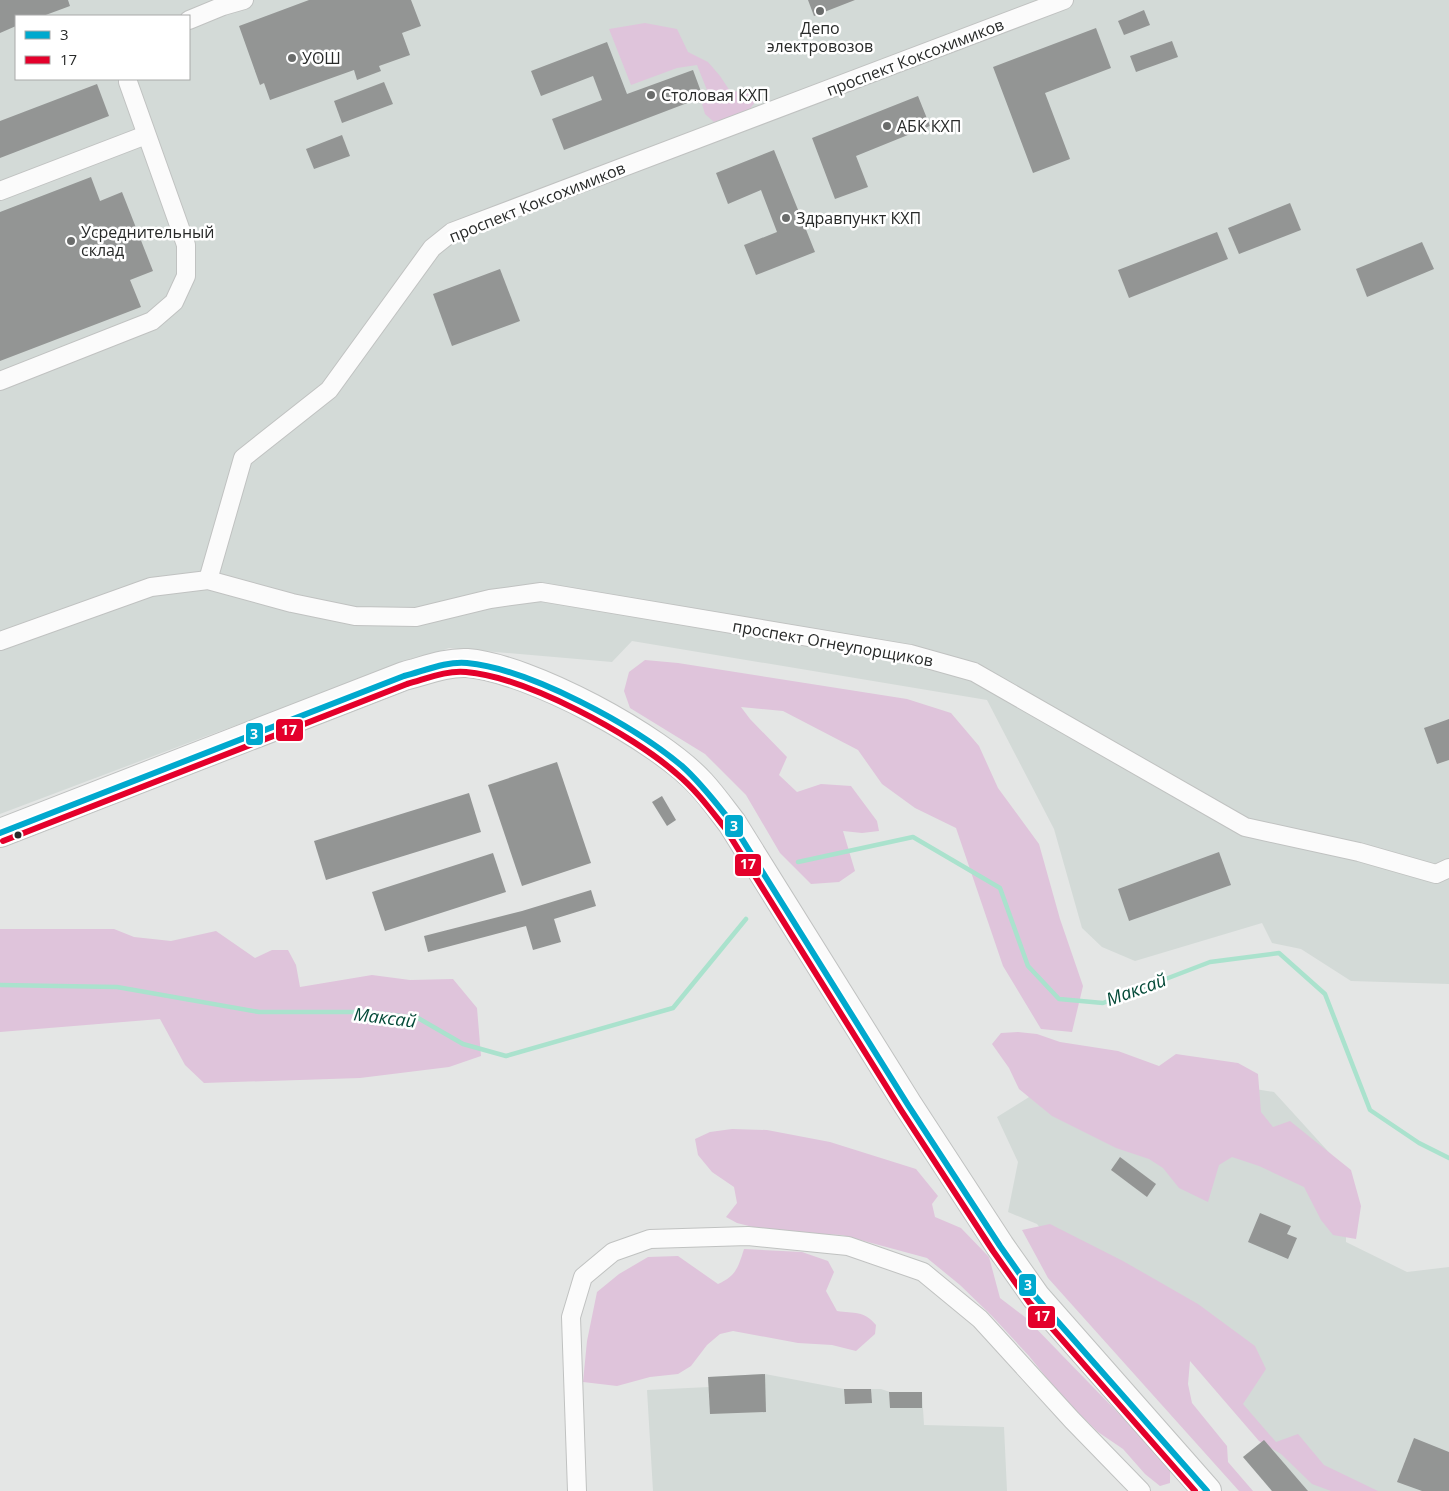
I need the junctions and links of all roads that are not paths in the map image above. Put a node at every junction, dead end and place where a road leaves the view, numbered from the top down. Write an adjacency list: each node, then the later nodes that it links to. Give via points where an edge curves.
1 (244, 0): 3 (street)
2 (1064, 0): 8 (street, проспект Коксохимиков, via 452,232 432,248 329,390 243,458)
3 (190, 20)
4 (128, 80): 5 (street)
5 (146, 135): 6 (street); 7 (street, via 186,245 186,276 174,302 152,321)
6 (0, 191)
7 (0, 381)
8 (208, 580): 9 (street, via 151,587); 11 (street, проспект Огнеупорщиков, via 356,616 416,616 490,599 541,592 910,654 974,672 1245,827 1359,852 1436,874)
9 (0, 640)
10 (0, 833): 14 (main road, via 404,676 443,666 465,663 514,674 546,686 608,718 659,748 700,783 732,823 908,1105 1036,1297)
11 (1449, 868)
12 (577, 1491): 13 (street, via 571,1317 583,1277 613,1252 650,1239 748,1236 848,1246 923,1272 980,1320)
13 (1141, 1491)
14 (1207, 1491)

